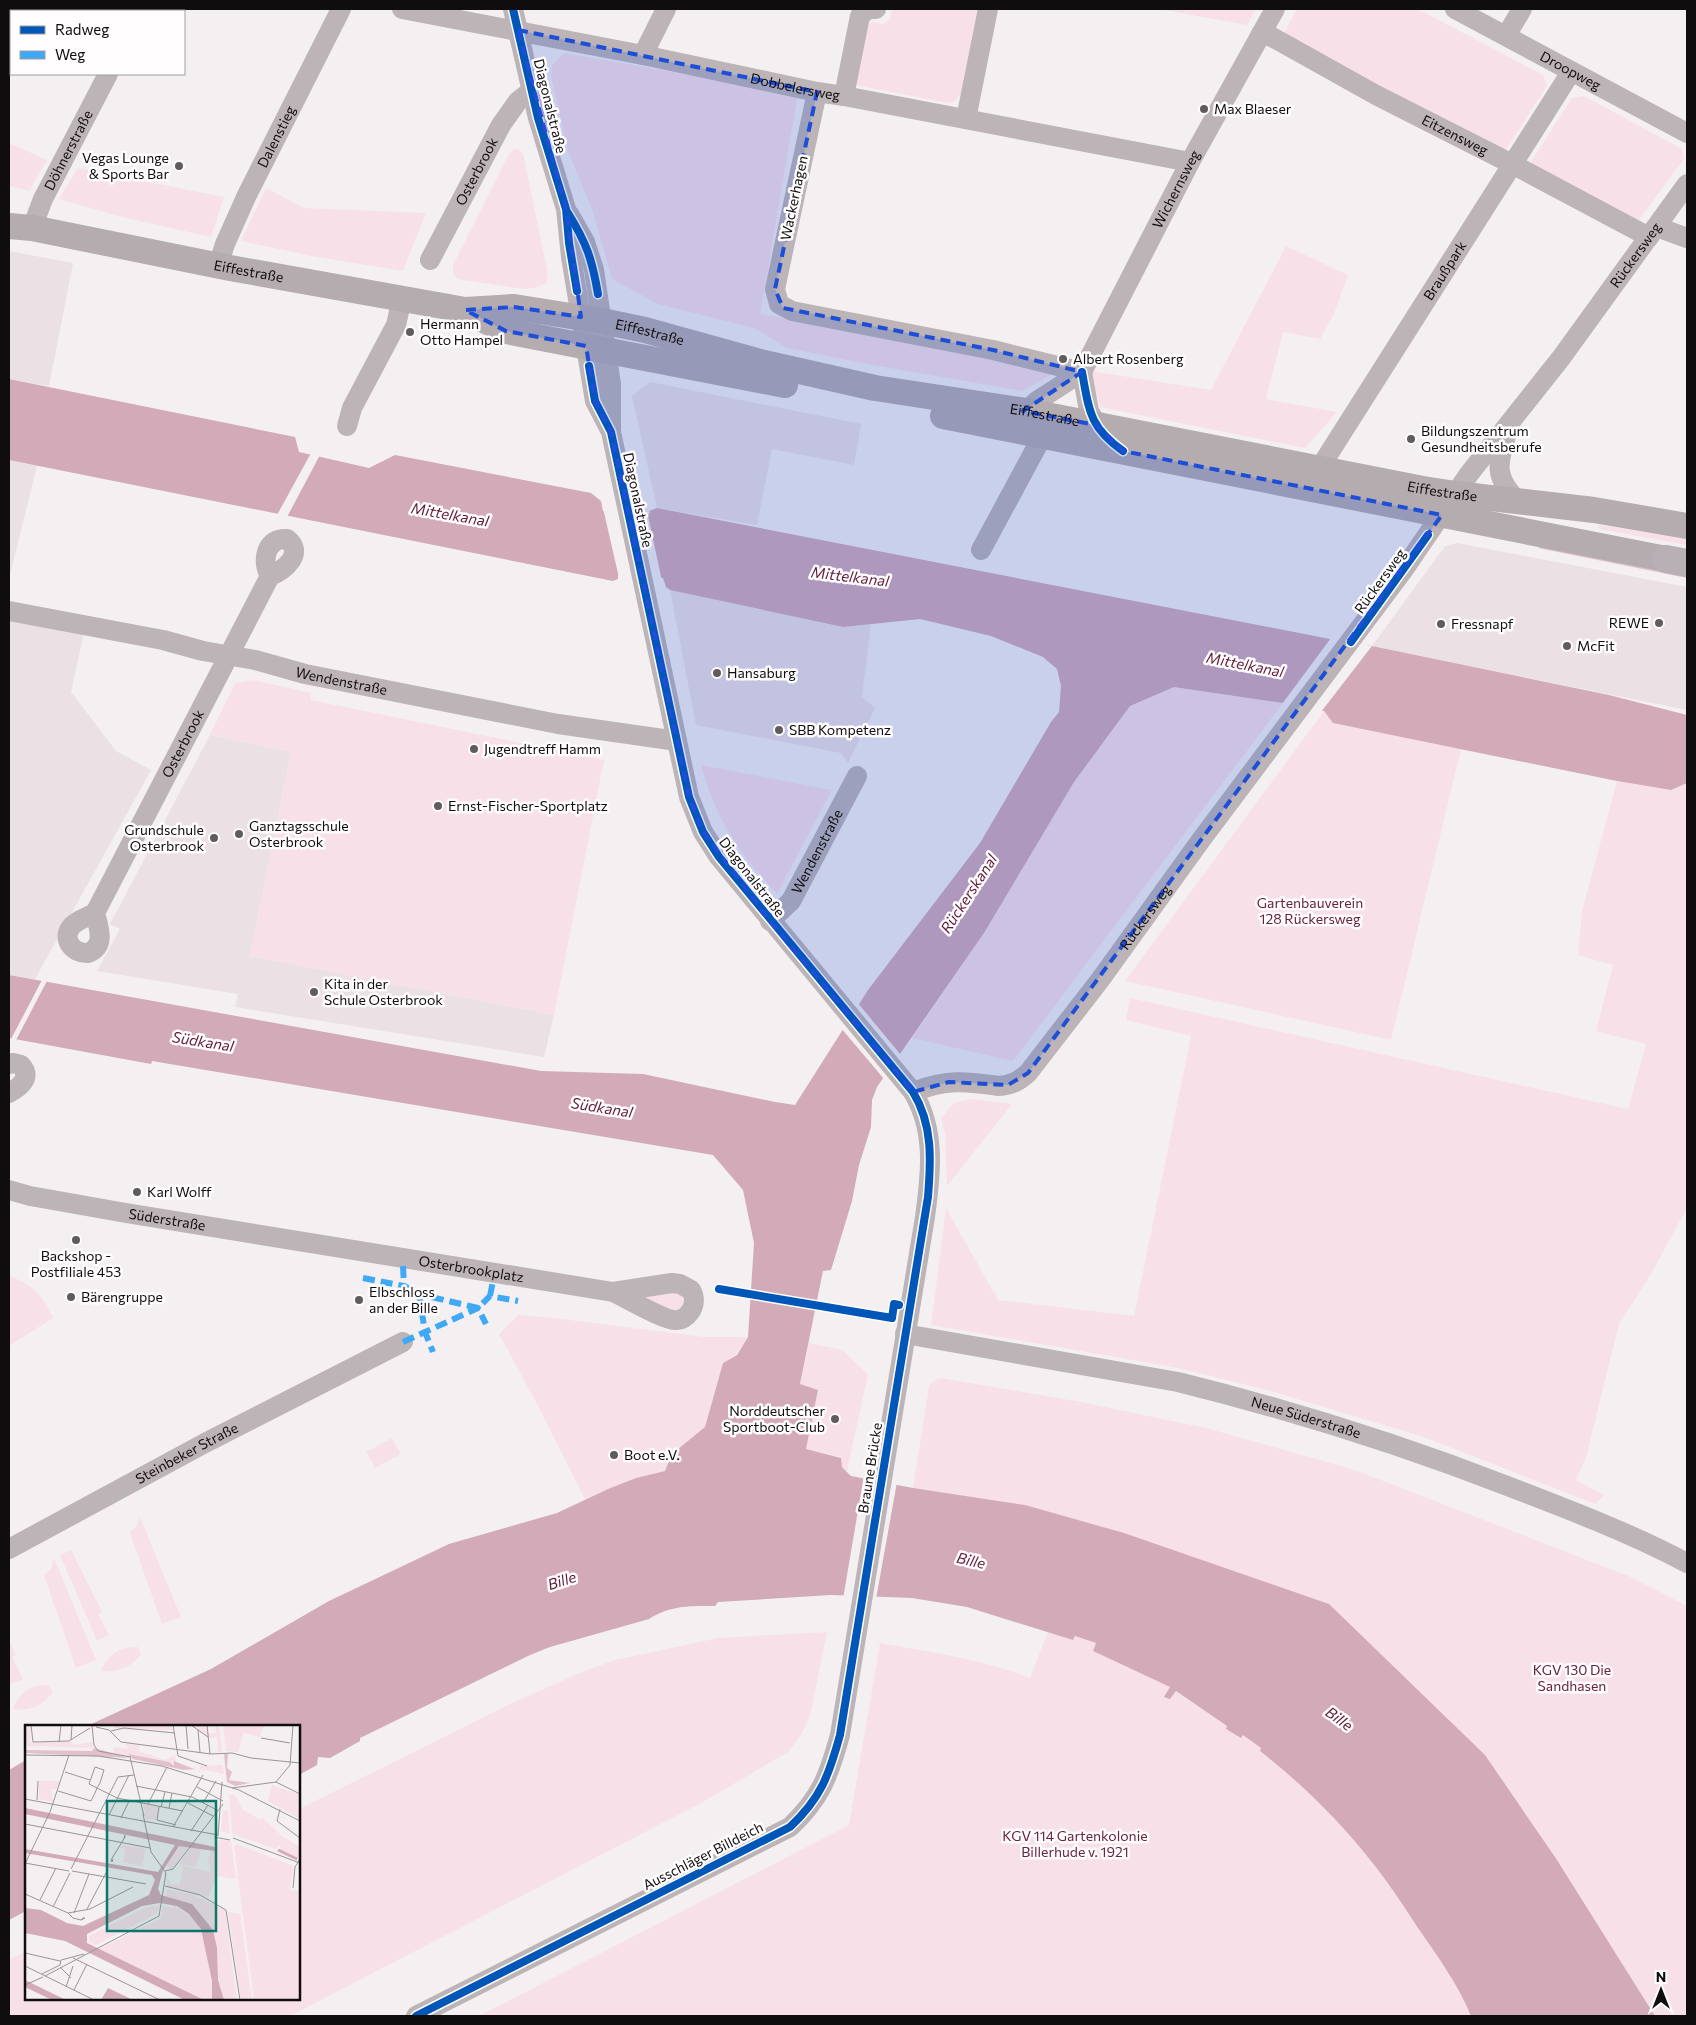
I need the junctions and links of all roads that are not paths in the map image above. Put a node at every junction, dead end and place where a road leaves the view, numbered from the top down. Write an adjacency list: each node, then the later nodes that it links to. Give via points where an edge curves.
1 (341, 9): 29 (street, Dalenstieg, via 247,195)
2 (402, 9): 10 (street, Dobbelersweg)
3 (513, 9): 10 (street, Diagonalstraße)
4 (666, 9): 13 (street)
5 (876, 9): 18 (street, via 868,9 860,16)
6 (988, 9): 19 (street)
7 (1275, 9): 11 (street, Wichernsweg)
8 (1455, 9): 12 (street, Droopweg)
9 (1522, 9): 12 (street)
10 (518, 30): 13 (street, Dobbelersweg); 16 (street, Diagonalstraße)
11 (1261, 34): 21 (street, Wichernsweg); 22 (street, Eitzensweg)
12 (1506, 36): 14 (street, Droopweg)
13 (643, 54): 17 (street, Dobbelersweg)
14 (1571, 72): 20 (street, Droopweg); 22 (street, Braußpark)
15 (107, 75): 25 (street, Döhnerstraße, via 43,199)
16 (532, 90): 28 (street, Osterbrook, via 518,101 501,125); 32 (street, Diagonalstraße, via 566,209 590,254)
17 (817, 92): 18 (street, Dobbelersweg); 34 (street, Wackerhagen, via 775,289 779,304 792,311 993,350)
18 (844, 96): 19 (street, Dobbelersweg)
19 (966, 119): 21 (street, Dobbelersweg)
20 (1687, 133)
21 (1190, 162): 34 (street, Wichernsweg)
22 (1512, 164): 26 (street, Eitzensweg); 41 (street, Braußpark)
23 (1687, 184): 26 (street, Rückersweg)
24 (9, 216): 25 (main road, Eiffestraße)
25 (20, 227): 29 (main road, Eiffestraße)
26 (1653, 232): 27 (street, Eitzensweg); 36 (street, Rückersweg)
27 (1687, 238)
28 (430, 260)
29 (218, 266): 30 (main road, Eiffestraße)
30 (402, 299): 31 (main road, Eiffestraße); 38 (street, via 396,325 352,408)
31 (465, 310): 32 (main road, Eiffestraße, via 514,307); 33 (main road, Eiffestraße, via 506,331)
32 (592, 319): 33 (street, Diagonalstraße); 35 (main road, Eiffestraße, via 866,386)
33 (596, 348): 39 (main road, Eiffestraße); 50 (street, Diagonalstraße, via 595,401 611,432)
34 (1082, 372): 35 (street, Wichernsweg); 37 (street)
35 (1026, 411): 37 (main road, Eiffestraße)
36 (1511, 422): 42 (street, Rückersweg, via 1498,467 1506,489); 43 (street, Rückersweg, via 1469,474)
37 (1096, 425): 40 (street, via 1110,442); 41 (main road, Eiffestraße)
38 (347, 426)
39 (1043, 435): 40 (main road, Eiffestraße); 45 (street)
40 (1123, 451): 43 (main road, Eiffestraße)
41 (1319, 469): 43 (main road, Eiffestraße)
42 (1518, 501): 43 (main road, Eiffestraße); 44 (main road, Eiffestraße)
43 (1449, 505): 46 (main road, Eiffestraße); 55 (street, Rückersweg, via 1351,642 1028,1073 1008,1085 949,1082)
44 (1687, 526)
45 (981, 550)
46 (1680, 561)
47 (270, 576): 49 (street, Osterbrook)
48 (9, 611): 49 (street, Wendenstraße)
49 (228, 655): 50 (street, Wendenstraße, via 305,674 558,724); 52 (street, Osterbrook)
50 (677, 741): 53 (street, Diagonalstraße, via 688,797 703,832)
51 (857, 776): 53 (street, Wendenstraße, via 791,901)
52 (95, 913)
53 (770, 920): 55 (street, Diagonalstraße)
54 (9, 1064): 56 (street, via 21,1065 26,1075 18,1088)
55 (913, 1092): 60 (street, Diagonalstraße, via 928,1126 930,1166)
56 (9, 1093)
57 (9, 1190): 58 (street, Süderstraße)
58 (328, 1245): 59 (street, Osterbrookplatz)
59 (613, 1292)
60 (905, 1334): 63 (street, Neue Süderstraße, via 1178,1382 1301,1416 1491,1480 1607,1525); 64 (street, Braune Brücke)
61 (403, 1342): 62 (street, Steinbeker Straße)
62 (9, 1548)
63 (1687, 1564)
64 (860, 1606): 65 (street, Ausschläger Billdeich, via 833,1762 820,1792 790,1827)
65 (416, 2016)

